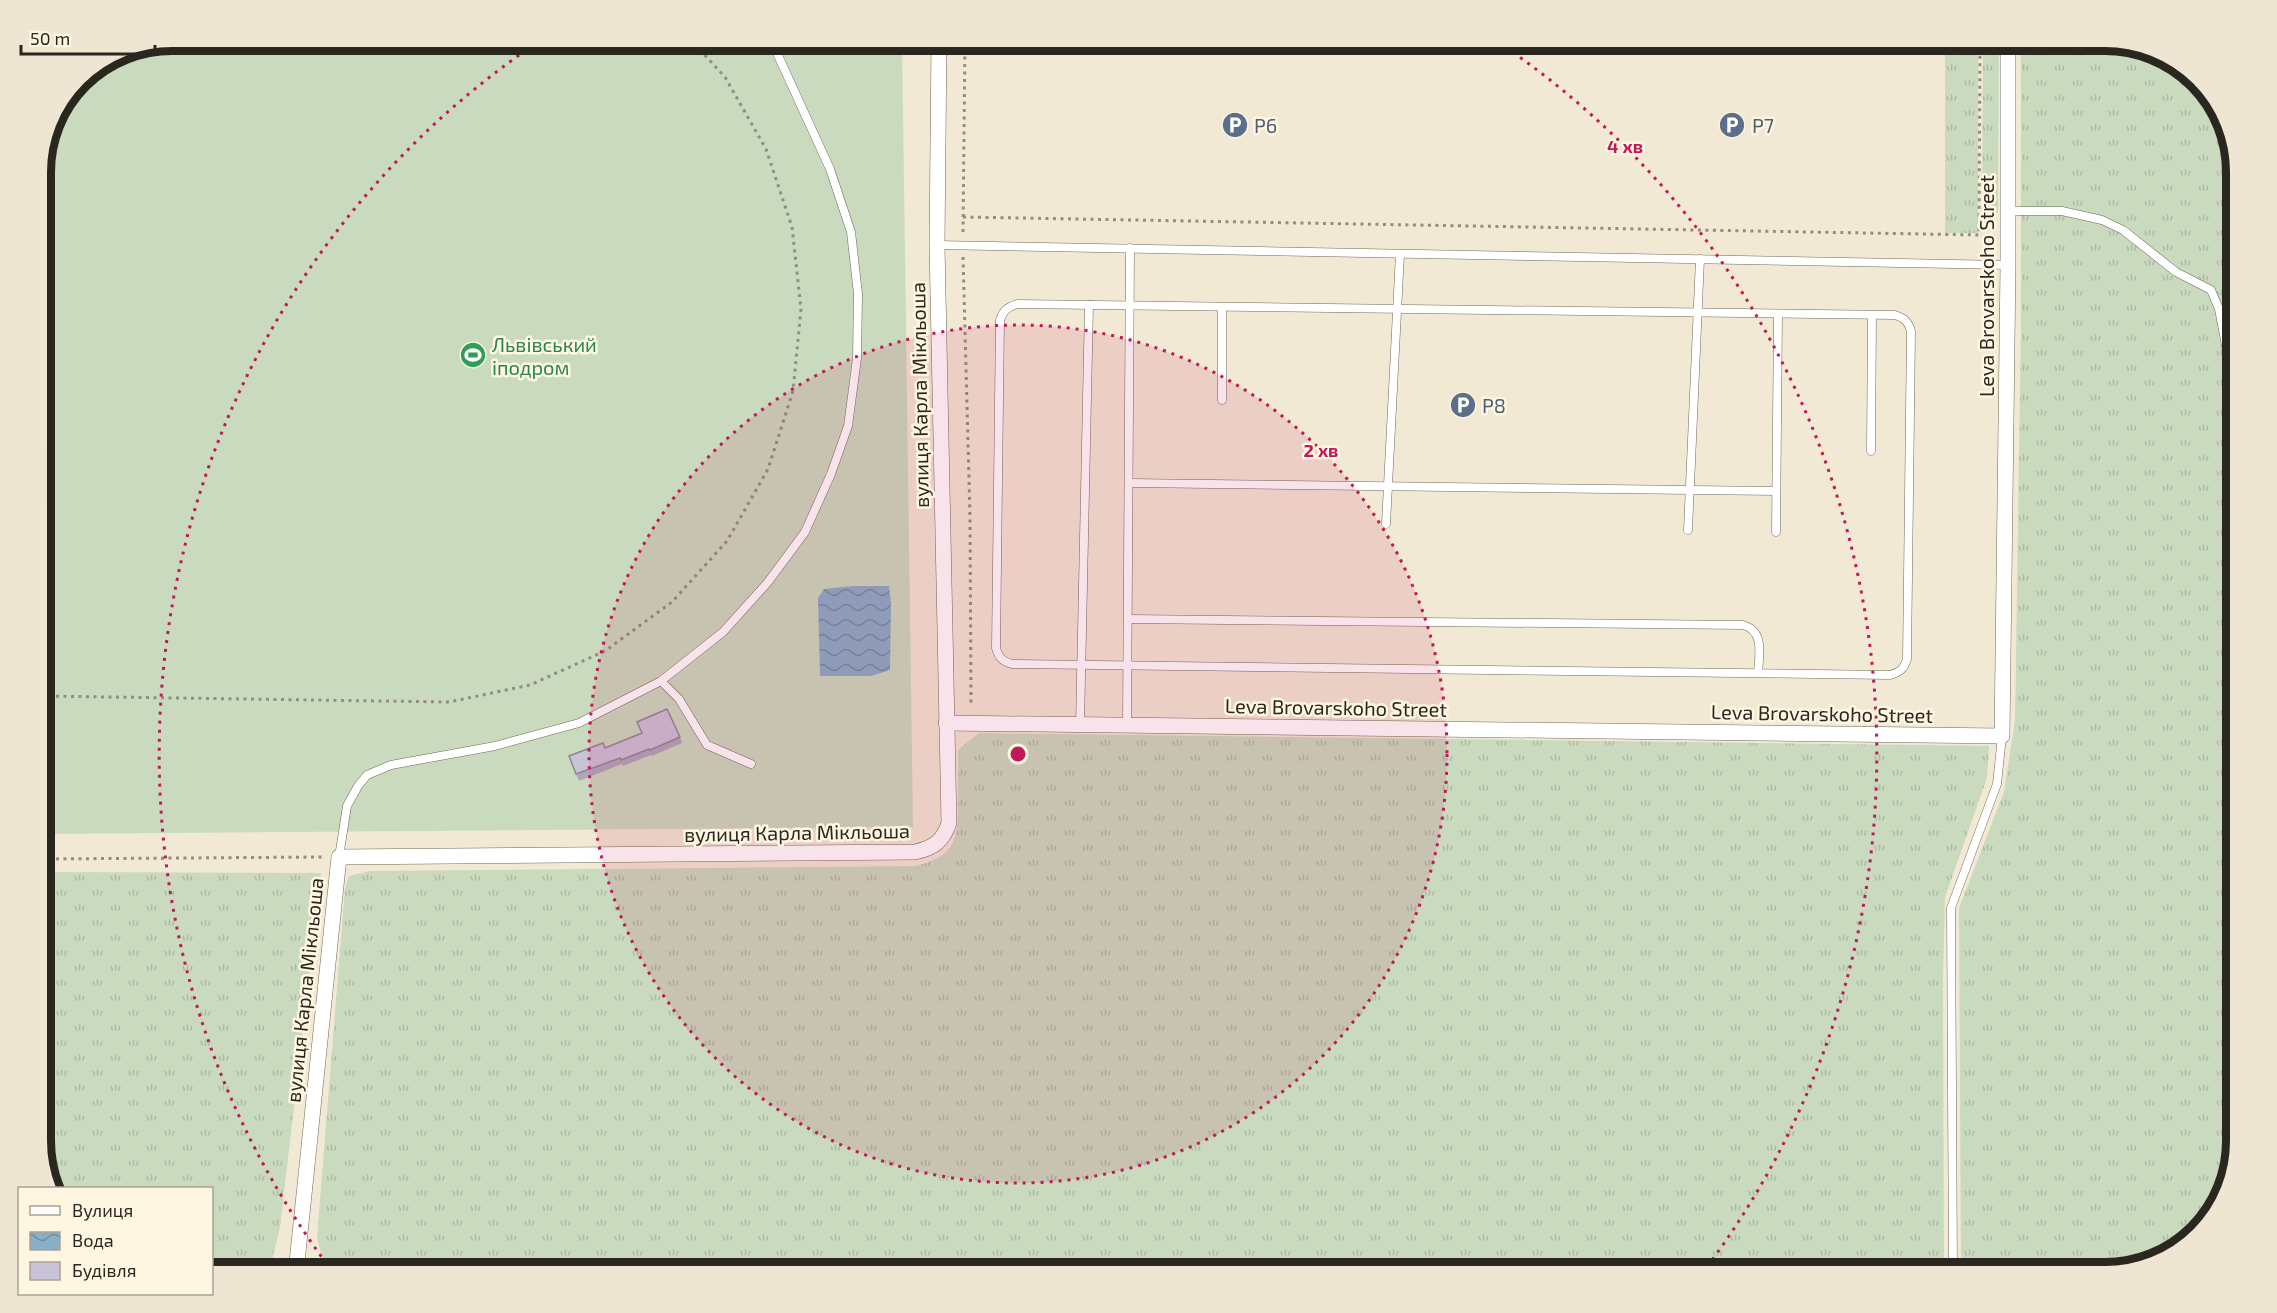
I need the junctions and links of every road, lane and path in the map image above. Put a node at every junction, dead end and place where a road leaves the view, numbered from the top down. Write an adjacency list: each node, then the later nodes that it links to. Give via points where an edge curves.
1 (701, 51): 37 (path, via 725,78 766,148 792,227 801,309 793,391 768,469 727,540 672,602 605,651 530,685 449,702)
2 (776, 51): 36 (lane, via 830,169 851,232 858,294 857,358 848,426 805,532 768,582 723,632)
3 (939, 51): 10 (street, вулиця Карла Мікльоша)
4 (965, 51): 8 (path)
5 (1980, 51): 8 (path, via 1979,234)
6 (2008, 51): 7 (street, Leva Brovarskoho Street)
7 (2008, 211): 14 (street, Leva Brovarskoho Street); 22 (lane, via 2062,211 2102,220 2123,230 2175,272 2211,290)
8 (963, 217): 9 (path)
9 (963, 244): 10 (lane); 11 (lane); 39 (path)
10 (937, 245): 38 (street, вулиця Карла Мікльоша)
11 (1131, 248): 12 (lane); 16 (lane)
12 (1400, 254): 13 (lane); 18 (lane)
13 (1700, 259): 14 (lane); 19 (lane)
14 (2008, 265): 42 (street, Leva Brovarskoho Street)
15 (1089, 305): 16 (lane); 33 (lane); 33 (lane, via 1017,304 1002,312 1000,321 996,648 1004,662 1012,664)
16 (1130, 306): 17 (lane); 25 (lane)
17 (1222, 307): 18 (lane); 23 (lane)
18 (1398, 309): 19 (lane); 26 (lane)
19 (1698, 313): 20 (lane); 27 (lane)
20 (1778, 314): 21 (lane); 28 (lane)
21 (1872, 315): 24 (lane); 35 (lane, via 1903,317 1911,331 1907,659 1898,673 1890,675)
22 (2226, 346)
23 (1222, 400)
24 (1871, 451)
25 (1129, 483): 26 (lane); 32 (lane)
26 (1388, 487): 27 (lane); 29 (lane)
27 (1690, 490): 28 (lane); 30 (lane)
28 (1776, 491): 31 (lane)
29 (1386, 524)
30 (1689, 530)
31 (1776, 532)
32 (1128, 619): 34 (lane); 35 (lane, via 1743,625 1757,633)
33 (1081, 665): 34 (lane); 40 (lane)
34 (1127, 666): 35 (lane); 41 (lane)
35 (1758, 673)
36 (661, 681): 43 (lane, via 679,699 707,745); 44 (lane, via 579,723 495,746 391,765 367,775 347,806)
37 (51, 696)
38 (946, 723): 39 (street, Leva Brovarskoho Street); 44 (street, вулиця Карла Мікльоша, via 949,823 945,834 930,849)
39 (971, 723): 40 (street, Leva Brovarskoho Street)
40 (1080, 725): 41 (street, Leva Brovarskoho Street)
41 (1127, 725): 42 (street, Leva Brovarskoho Street)
42 (2001, 736): 47 (lane, via 1997,783 1952,908)
43 (751, 764)
44 (339, 857): 45 (path); 46 (street, вулиця Карла Мікльоша)
45 (51, 860)
46 (297, 1262)
47 (1953, 1262)

